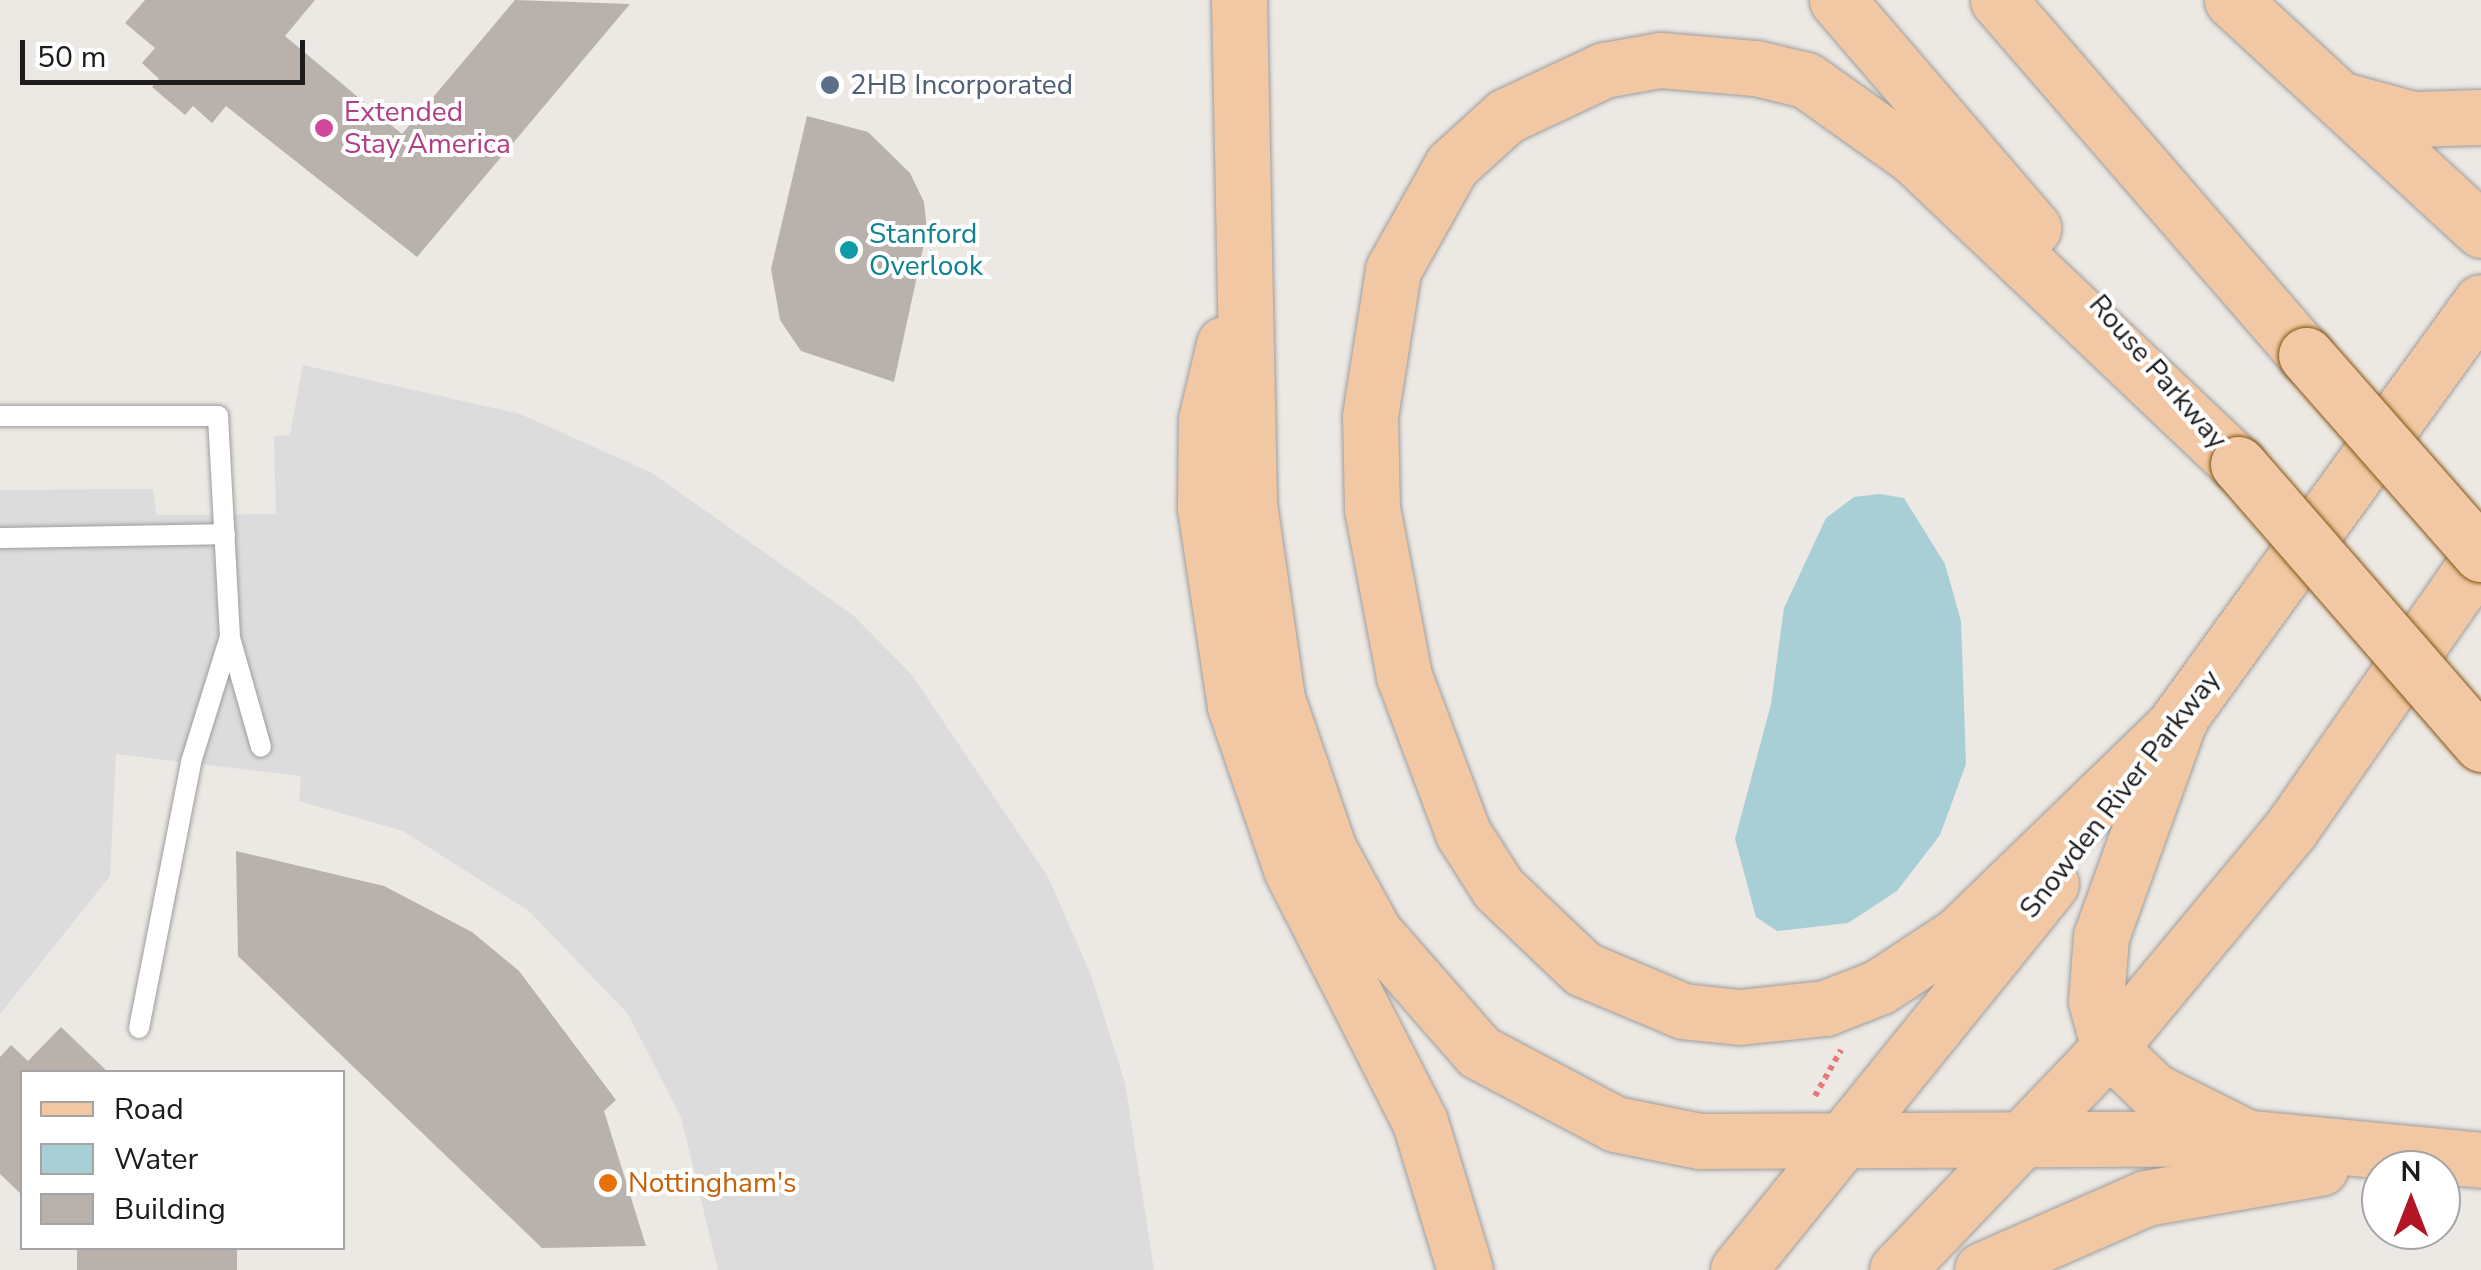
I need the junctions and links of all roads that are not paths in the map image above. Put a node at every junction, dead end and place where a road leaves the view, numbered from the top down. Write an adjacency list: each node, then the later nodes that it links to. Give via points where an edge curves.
1 (1238, 0): 8 (main road)
2 (1837, 0): 11 (main road, Rouse Parkway)
3 (1998, 0): 14 (main road, bridge)
4 (2232, 0): 5 (main road)
5 (2335, 98): 6 (main road, via 2412,119); 7 (main road)
6 (2481, 116)
7 (2481, 230)
8 (1240, 282): 23 (main road, via 1249,504 1277,699 1329,850 1374,932 1479,1052 1554,1098 1700,1141); 25 (main road, via 1206,420 1204,508 1235,706 1290,869 1420,1122)
9 (2481, 302): 16 (main road, Snowden River Parkway)
10 (0, 416): 12 (lane, via 218,416)
11 (2238, 464): 16 (main road, via 1914,157 1806,80 1756,68 1660,60 1604,70 1506,116 1452,165 1393,270 1370,453 1384,600 1404,676 1462,832 1508,900 1584,969 1683,1010 1739,1017 1825,1008 1879,987 1958,936); 17 (main road, Rouse Parkway, bridge)
12 (225, 534): 13 (lane); 15 (lane)
13 (0, 538)
14 (2481, 555): 20 (main road, via 2290,830)
15 (230, 638): 18 (lane); 19 (lane, via 191,762)
16 (2180, 720): 20 (main road, via 2101,936 2096,1001); 23 (main road, Snowden River Parkway)
17 (2481, 744)
18 (260, 747)
19 (139, 1028)
20 (2109, 1048): 21 (main road, via 2154,1091); 22 (main road)
21 (2250, 1138): 22 (main road); 24 (main road)
22 (2016, 1142): 23 (main road); 27 (main road)
23 (1845, 1144): 26 (main road, Snowden River Parkway)
24 (2476, 1159): 28 (main road, via 2208,1182 2088,1218)
25 (1465, 1270)
26 (1738, 1270)
27 (1898, 1270)
28 (1982, 1270)

